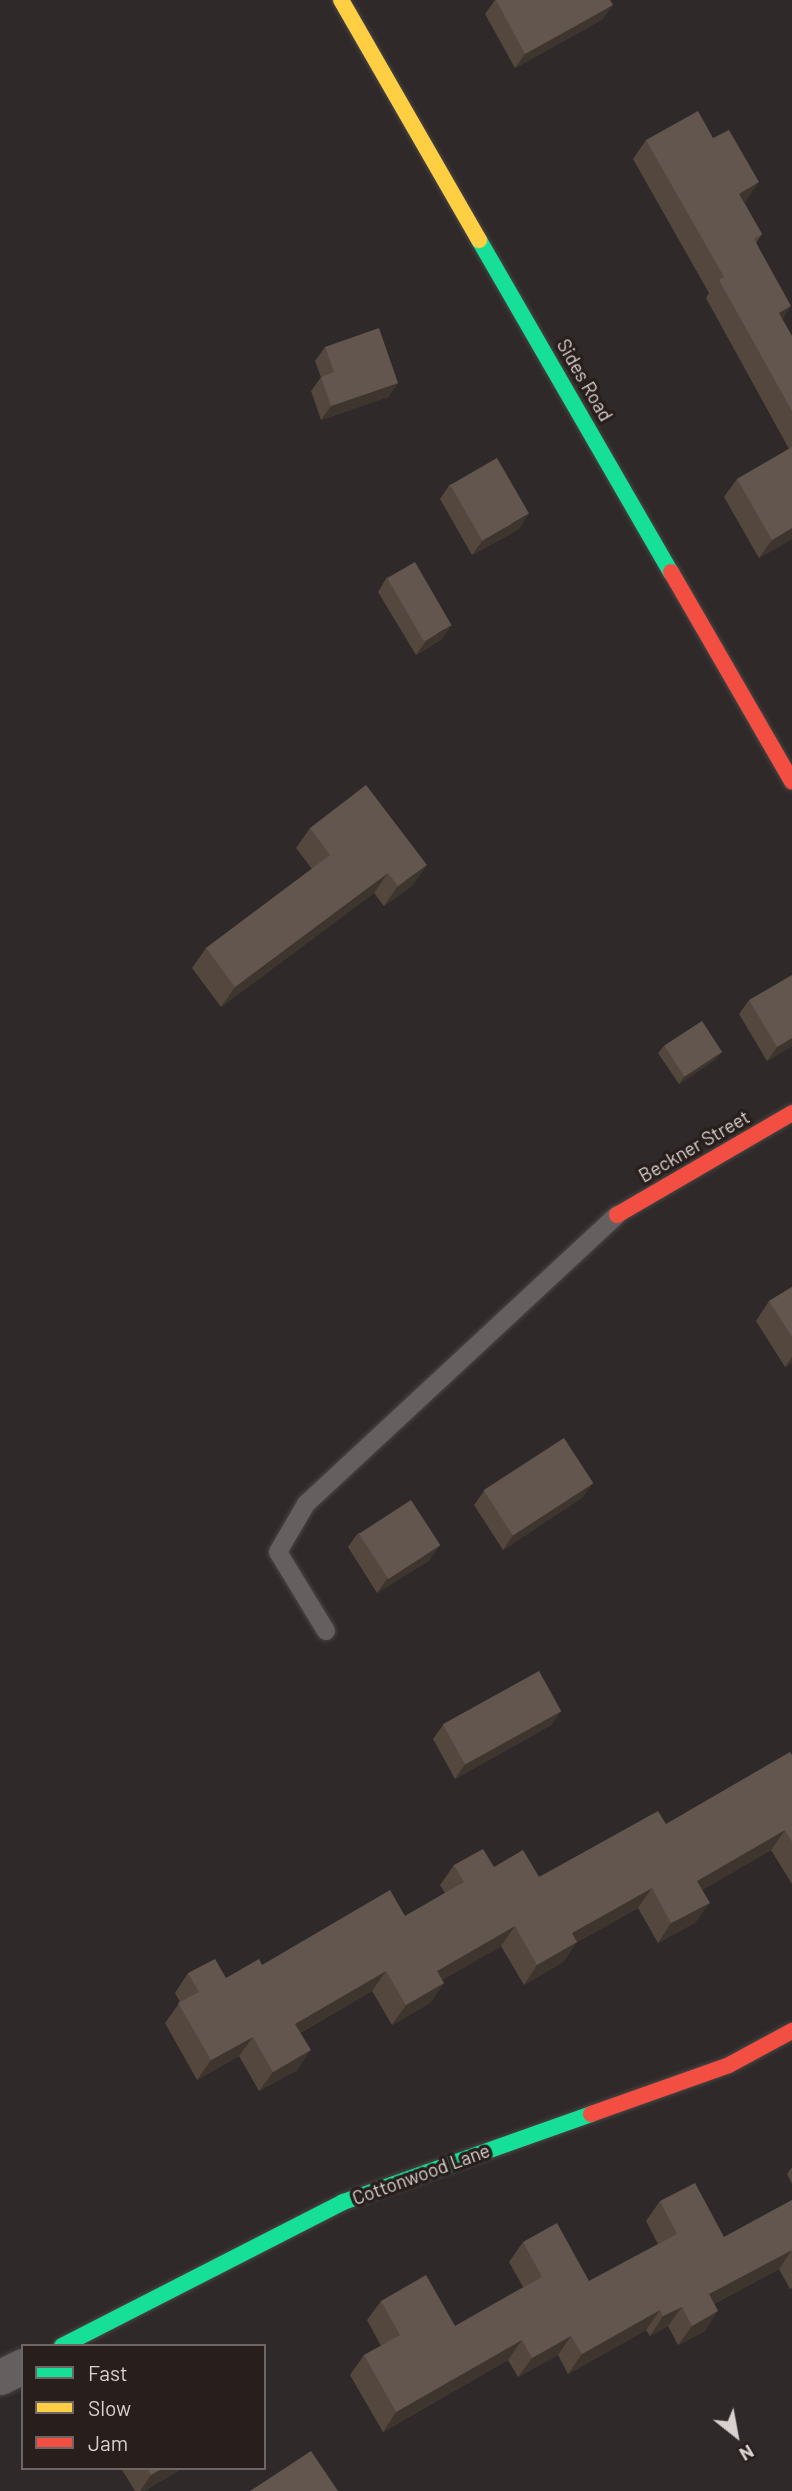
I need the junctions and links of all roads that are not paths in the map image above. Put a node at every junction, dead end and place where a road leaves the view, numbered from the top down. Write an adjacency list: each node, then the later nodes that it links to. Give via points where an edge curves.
1 (341, 0): 2 (street, Sides Road)
2 (792, 782)
3 (792, 1112): 4 (street, Beckner Street)
4 (617, 1215): 5 (lane, via 306,1504 278,1552)
5 (326, 1630)
6 (792, 2031): 7 (street, Cottonwood Lane, via 729,2065 343,2202)
7 (66, 2344)
8 (21, 2367): 9 (street)
9 (0, 2377)

